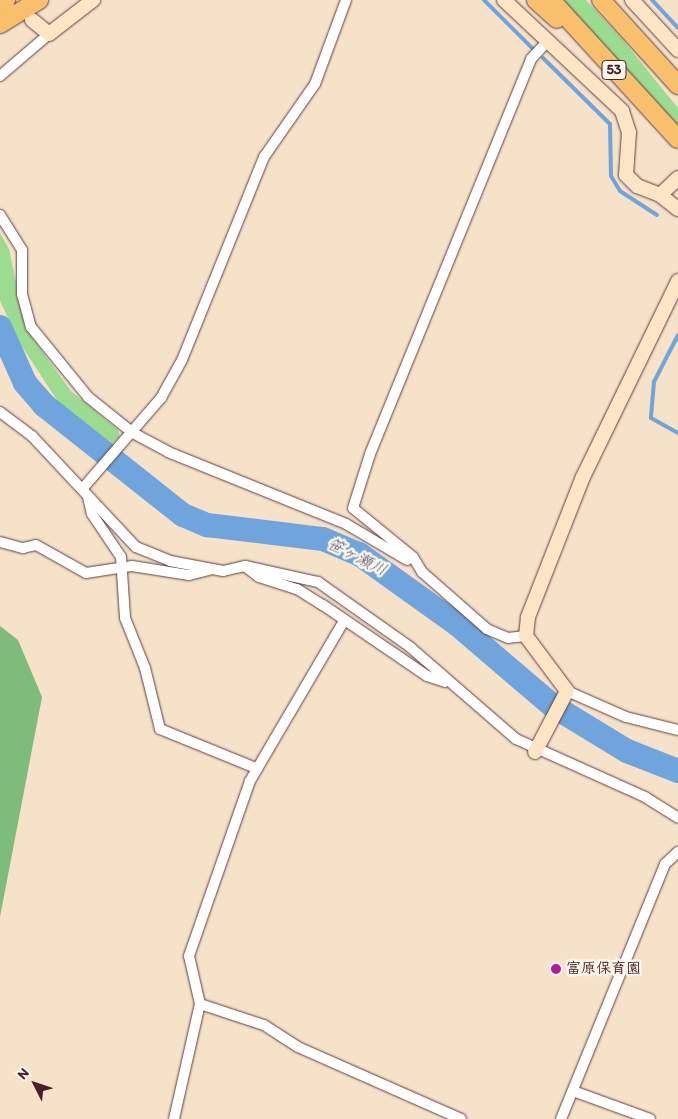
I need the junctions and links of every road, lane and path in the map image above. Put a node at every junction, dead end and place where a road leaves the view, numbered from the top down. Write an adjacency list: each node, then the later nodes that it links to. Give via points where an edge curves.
1 (6, 0): 11 (highway)
2 (24, 0): 13 (highway)
3 (39, 0): 13 (highway)
4 (93, 0): 14 (street)
5 (346, 0): 27 (street, via 314,84 264,157 182,360 161,398)
6 (504, 0): 15 (street)
7 (536, 0): 18 (highway)
8 (552, 0): 18 (highway, 53)
9 (601, 0): 19 (highway, 53)
10 (632, 0): 16 (street)
11 (0, 5)
12 (32, 20): 14 (street)
13 (0, 22)
14 (49, 34): 17 (street)
15 (547, 42): 22 (street, via 622,111 629,132 626,175 637,186); 33 (street, via 531,59 370,454 353,508 413,557)
16 (678, 50)
17 (0, 76)
18 (620, 77): 20 (highway, 53)
19 (678, 85)
20 (678, 139)
21 (678, 178): 22 (street)
22 (660, 195): 23 (street)
23 (678, 209)
24 (0, 215): 27 (street, via 22,250 22,294 31,326 73,383)
25 (678, 281): 35 (street, via 583,477 528,617)
26 (0, 412): 28 (street, via 32,436)
27 (133, 433): 28 (street); 33 (street, via 202,469 346,524)
28 (85, 492): 31 (street, via 92,514 122,557); 32 (street, via 136,547 170,562)
29 (0, 542): 31 (street, via 23,548 36,545 86,573)
30 (245, 566): 32 (street); 34 (street, via 259,578 297,589); 36 (street, via 318,582 410,647)
31 (120, 568): 32 (street, via 132,566 189,575); 40 (street, via 125,618 145,668 160,729)
32 (213, 569)
33 (422, 572): 35 (street, via 486,629 508,638)
34 (344, 621): 36 (street, via 377,639 427,676); 40 (street)
35 (526, 636): 37 (street)
36 (448, 683): 39 (street, via 488,720)
37 (567, 691): 38 (street, via 626,717); 39 (street)
38 (678, 730)
39 (535, 752): 41 (street, via 602,777)
40 (256, 768): 43 (street, via 189,956)
41 (678, 818)
42 (678, 852): 44 (street, via 665,864)
43 (200, 1004): 45 (street); 46 (street, via 264,1026 298,1047)
44 (573, 1091): 47 (street); 48 (street)
45 (174, 1119)
46 (461, 1119)
47 (561, 1119)
48 (650, 1119)

